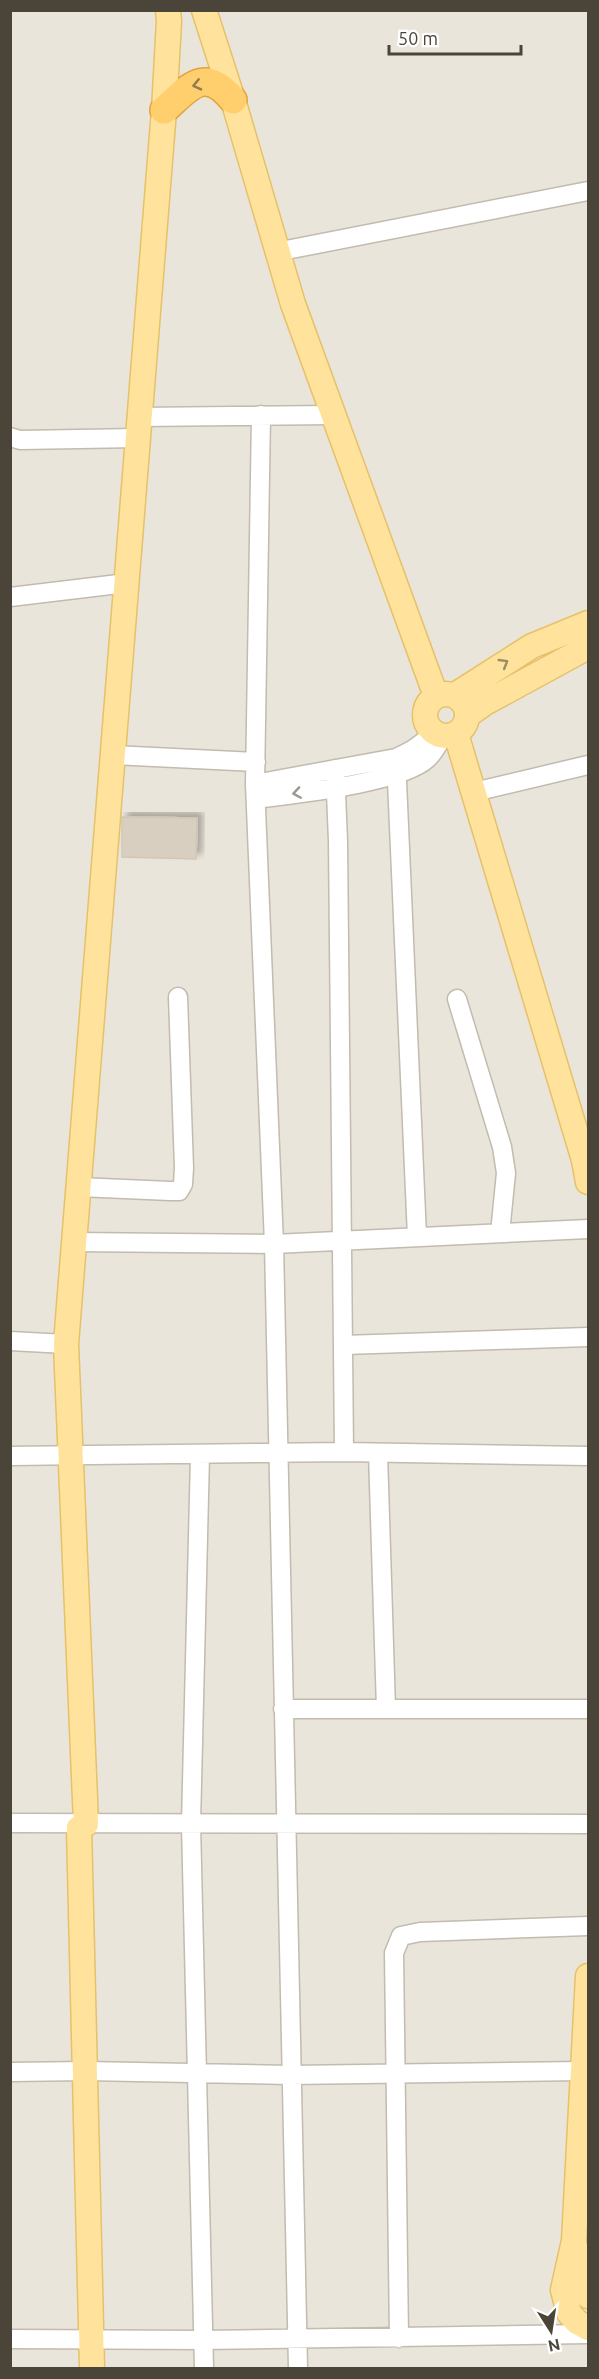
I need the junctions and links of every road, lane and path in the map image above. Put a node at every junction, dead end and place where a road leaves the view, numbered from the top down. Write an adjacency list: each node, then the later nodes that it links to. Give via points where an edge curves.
1 (204, 10): 3 (main road)
2 (171, 14): 4 (main road)
3 (233, 100): 4 (highway, one-way to 4, via 222,87 198,83 186,88); 6 (main road)
4 (164, 111): 9 (main road)
5 (588, 192): 6 (street)
6 (276, 252): 8 (main road)
7 (261, 415): 8 (street); 9 (street); 18 (street)
8 (332, 415): 15 (main road)
9 (139, 428): 10 (street, via 20,440); 11 (main road)
10 (10, 437)
11 (127, 583): 12 (street); 17 (main road)
12 (10, 597)
13 (588, 623): 15 (main road, one-way to 13, via 532,646)
14 (588, 647): 16 (main road, via 485,703)
15 (446, 695): 16 (main road, via 462,700); 16 (main road, via 428,703 424,713 426,724)
16 (450, 729): 20 (street, via 423,744); 23 (main road)
17 (113, 755): 18 (street); 27 (main road)
18 (256, 762): 22 (street)
19 (588, 765): 23 (street)
20 (397, 766): 21 (street); 30 (street)
21 (336, 778): 22 (street); 31 (street)
22 (256, 792): 33 (street)
23 (474, 792): 26 (main road)
24 (178, 998): 27 (street, via 183,1184 179,1191)
25 (457, 999): 29 (street, via 502,1147 506,1173)
26 (588, 1182)
27 (79, 1187): 32 (main road)
28 (588, 1229): 29 (street)
29 (500, 1233): 30 (street)
30 (417, 1237): 31 (street)
31 (343, 1240): 33 (street); 37 (street)
32 (74, 1242): 33 (street); 36 (main road)
33 (274, 1244): 40 (street)
34 (588, 1337): 37 (street)
35 (10, 1341): 36 (street)
36 (66, 1344): 43 (main road)
37 (344, 1345): 38 (street)
38 (344, 1452): 39 (street); 40 (street)
39 (378, 1453): 44 (street); 46 (street)
40 (278, 1454): 41 (street); 45 (street)
41 (200, 1455): 43 (street); 50 (street)
42 (10, 1456): 43 (street)
43 (71, 1456): 49 (main road)
44 (588, 1456)
45 (283, 1709): 46 (street); 51 (street)
46 (386, 1709): 47 (street)
47 (588, 1709)
48 (10, 1823): 49 (street)
49 (86, 1824): 50 (street); 55 (main road, via 79,1828)
50 (190, 1824): 51 (street); 58 (street)
51 (285, 1824): 52 (street); 60 (street)
52 (588, 1824)
53 (588, 1926): 59 (street, via 401,1936 394,1953)
54 (588, 1976): 56 (main road)
55 (85, 2071): 57 (street); 58 (street); 69 (main road)
56 (582, 2071): 59 (street); 61 (main road)
57 (10, 2072)
58 (197, 2073): 60 (street); 68 (street)
59 (395, 2073): 60 (street); 65 (street)
60 (290, 2075): 67 (street)
61 (574, 2241): 62 (main road); 63 (main road, via 564,2281 565,2300 569,2313)
62 (588, 2296)
63 (588, 2328)
64 (588, 2334): 65 (street)
65 (399, 2338): 67 (street)
66 (10, 2339): 69 (street)
67 (297, 2339): 68 (street); 72 (street)
68 (204, 2340): 69 (street); 71 (street)
69 (91, 2341): 70 (main road)
70 (92, 2368)
71 (204, 2368)
72 (298, 2368)

